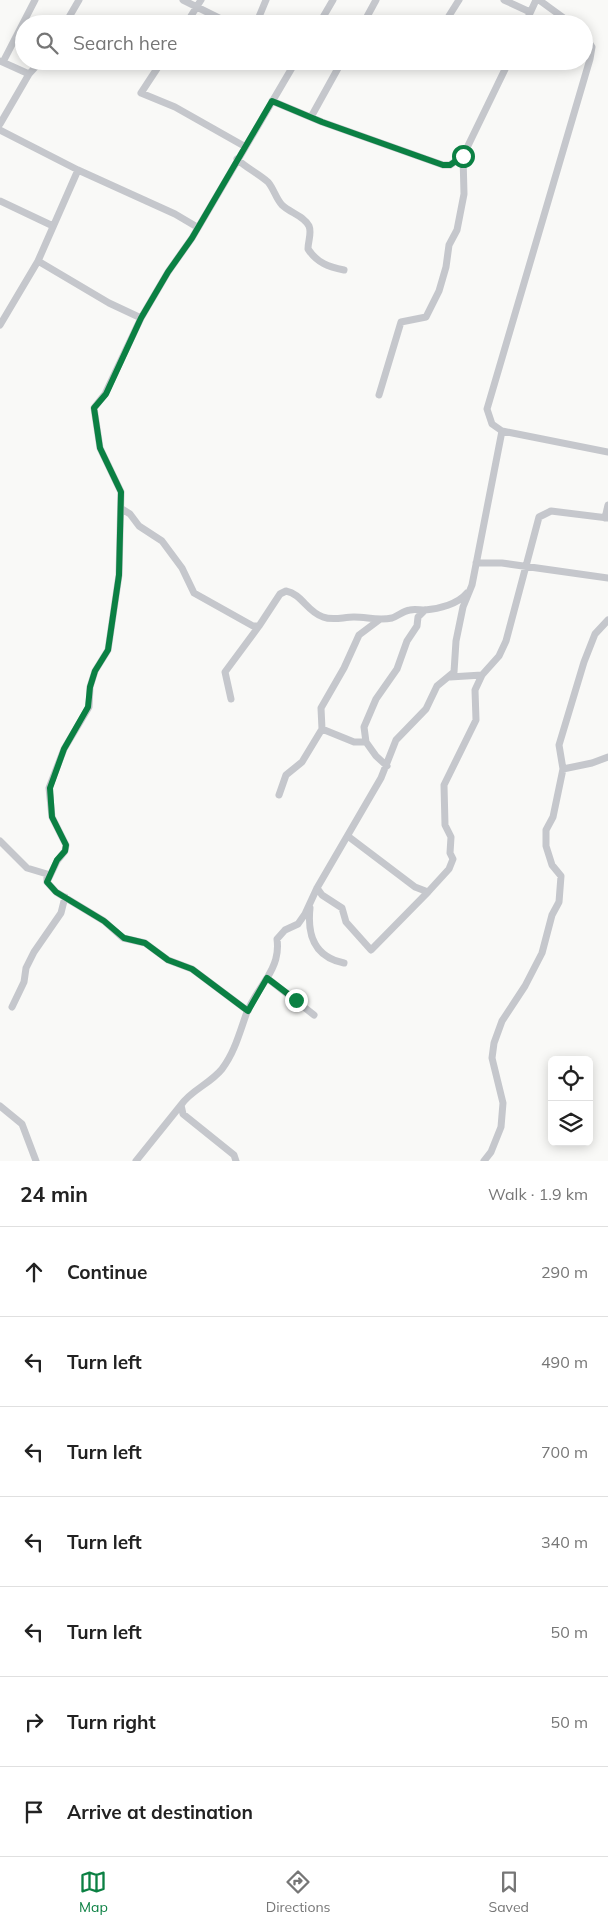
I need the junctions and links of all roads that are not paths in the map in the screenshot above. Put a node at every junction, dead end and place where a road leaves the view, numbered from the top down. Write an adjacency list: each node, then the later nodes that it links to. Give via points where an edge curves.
1 (34, 0): 13 (street)
2 (80, 0): 14 (street)
3 (182, 0): 11 (street)
4 (201, 0): 11 (street)
5 (266, 0): 17 (street)
6 (333, 0): 18 (street)
7 (376, 0): 19 (street)
8 (459, 0): 20 (street)
9 (504, 0): 12 (street)
10 (538, 0): 12 (street); 22 (street)
11 (196, 7): 15 (street); 16 (street)
12 (530, 12): 21 (street)
13 (26, 15)
14 (71, 15)
15 (191, 15)
16 (213, 15)
17 (260, 15)
18 (324, 15)
19 (367, 15)
20 (450, 15)
21 (529, 15)
22 (559, 15)
23 (15, 35): 24 (street)
24 (1, 61): 25 (street)
25 (15, 68)
26 (20, 70): 33 (street)
27 (33, 70): 33 (street)
28 (156, 70): 38 (street, via 141,93 174,107)
29 (291, 70): 34 (street)
30 (337, 70): 35 (street)
31 (505, 70): 39 (street)
32 (588, 70): 50 (street, via 487,409 492,424)
33 (29, 74): 36 (street)
34 (272, 101): 35 (street); 38 (street)
35 (311, 117): 39 (street, via 443,165 450,165)
36 (0, 124)
37 (0, 130): 41 (street)
38 (244, 146): 40 (street)
39 (463, 156): 49 (street, via 464,194 439,291 426,317 401,322)
40 (237, 159): 44 (street); 46 (street, via 266,181 280,204 308,224 308,249 312,255 328,267)
41 (78, 170): 43 (street); 44 (street)
42 (0, 201): 43 (street)
43 (53, 226): 45 (street)
44 (197, 227): 47 (street)
45 (38, 261): 47 (street); 48 (street)
46 (344, 270)
47 (141, 318): 53 (street, via 106,394 94,408 100,448 121,492)
48 (0, 325)
49 (379, 395)
50 (502, 431): 51 (street); 55 (street)
51 (608, 452)
52 (608, 505): 54 (street)
53 (122, 509): 62 (street, via 139,526 162,541 182,568 194,593 253,626); 74 (street, via 119,575 108,650 95,671 88,707 64,749 50,788 52,817 66,845)
54 (606, 518): 56 (street, via 551,511 544,513 539,517)
55 (476, 563): 56 (street); 58 (street)
56 (525, 567): 57 (street); 63 (street, via 506,641 499,656)
57 (608, 578)
58 (469, 592): 59 (street, via 462,600); 64 (street)
59 (425, 610): 60 (street, via 409,610); 67 (street, via 418,617 397,669 376,699 364,727)
60 (379, 620): 62 (street, via 323,617 313,612 298,596 286,591 280,594); 66 (street, via 359,635 321,708)
61 (608, 620): 70 (street, via 596,634 559,745)
62 (260, 626): 65 (street, via 225,672)
63 (482, 675): 64 (street); 76 (street, via 475,690 476,720 444,785 444,825 451,837 450,854 453,858 449,869)
64 (450, 677): 69 (street, via 437,686 426,709 396,740)
65 (231, 700)
66 (322, 729): 67 (street, via 354,742); 71 (street, via 302,762 286,776)
67 (366, 742): 69 (street)
68 (608, 757): 70 (street)
69 (387, 766): 72 (street)
70 (563, 769): 89 (street, via 546,838 552,865 561,876 559,902 536,966 502,1021 494,1043 492,1058 501,1089 502,1116 499,1135)
71 (279, 795)
72 (349, 837): 75 (street); 76 (street, via 416,887)
73 (0, 841): 74 (street, via 27,868 47,874)
74 (47, 882): 77 (street)
75 (317, 888): 76 (street, via 342,908 346,922 371,950); 78 (street)
76 (428, 892)
77 (65, 897): 81 (street, via 61,913 30,960); 82 (street, via 104,921 124,938 145,943 168,960 192,969)
78 (310, 905): 79 (street, via 308,922 315,948 329,960); 80 (street, via 298,924 276,939 275,965)
79 (344, 964)
80 (267, 978): 82 (street); 83 (street)
81 (12, 1006)
82 (248, 1011): 84 (street, via 222,1069 207,1084 187,1096)
83 (314, 1015)
84 (181, 1105): 87 (street); 88 (street, via 183,1114)
85 (0, 1106): 86 (street, via 22,1124)
86 (36, 1161)
87 (136, 1161)
88 (236, 1161)
89 (484, 1161)

